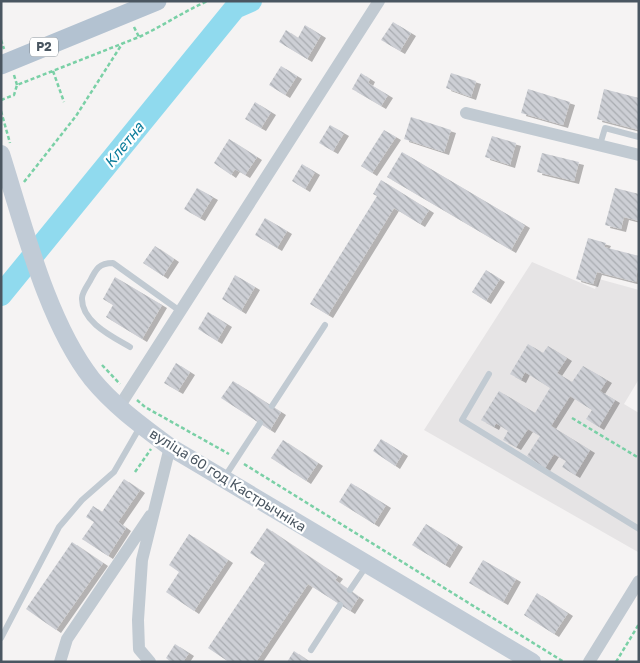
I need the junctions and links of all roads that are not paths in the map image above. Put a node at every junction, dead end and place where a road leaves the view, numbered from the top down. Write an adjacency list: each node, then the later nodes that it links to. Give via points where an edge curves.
1 (157, 1): 3 (main road, Р2)
2 (379, 1): 9 (street)
3 (1, 65)
4 (466, 113): 6 (street)
5 (639, 136): 6 (lane, via 605,128)
6 (600, 145): 8 (street)
7 (1, 154): 13 (street, вуліца 60 год Кастрычніка, via 38,270 66,341 92,379)
8 (639, 155)
9 (180, 311): 11 (lane, via 113,263 104,263 97,268 82,297 83,308 105,333); 13 (street)
10 (325, 325): 14 (lane)
11 (130, 347)
12 (489, 374): 20 (lane, via 462,420)
13 (123, 400): 16 (street, вуліца 60 год Кастрычніка)
14 (272, 406)
15 (260, 423): 18 (lane)
16 (141, 426): 17 (street, вуліца 60 год Кастрычніка); 25 (lane, via 114,472 82,500 59,527)
17 (170, 447): 18 (street, вуліца 60 год Кастрычніка); 19 (street)
18 (223, 479): 21 (street, вуліца 60 год Кастрычніка)
19 (155, 509): 27 (street, via 67,640); 28 (street, via 142,560 138,620 139,649)
20 (639, 529)
21 (368, 564): 23 (lane); 29 (street, вуліца 60 год Кастрычніка)
22 (639, 581): 30 (street)
23 (350, 590)
24 (340, 605): 26 (lane)
25 (1, 638)
26 (311, 650)
27 (60, 662)
28 (150, 662)
29 (532, 662)
30 (589, 662)

